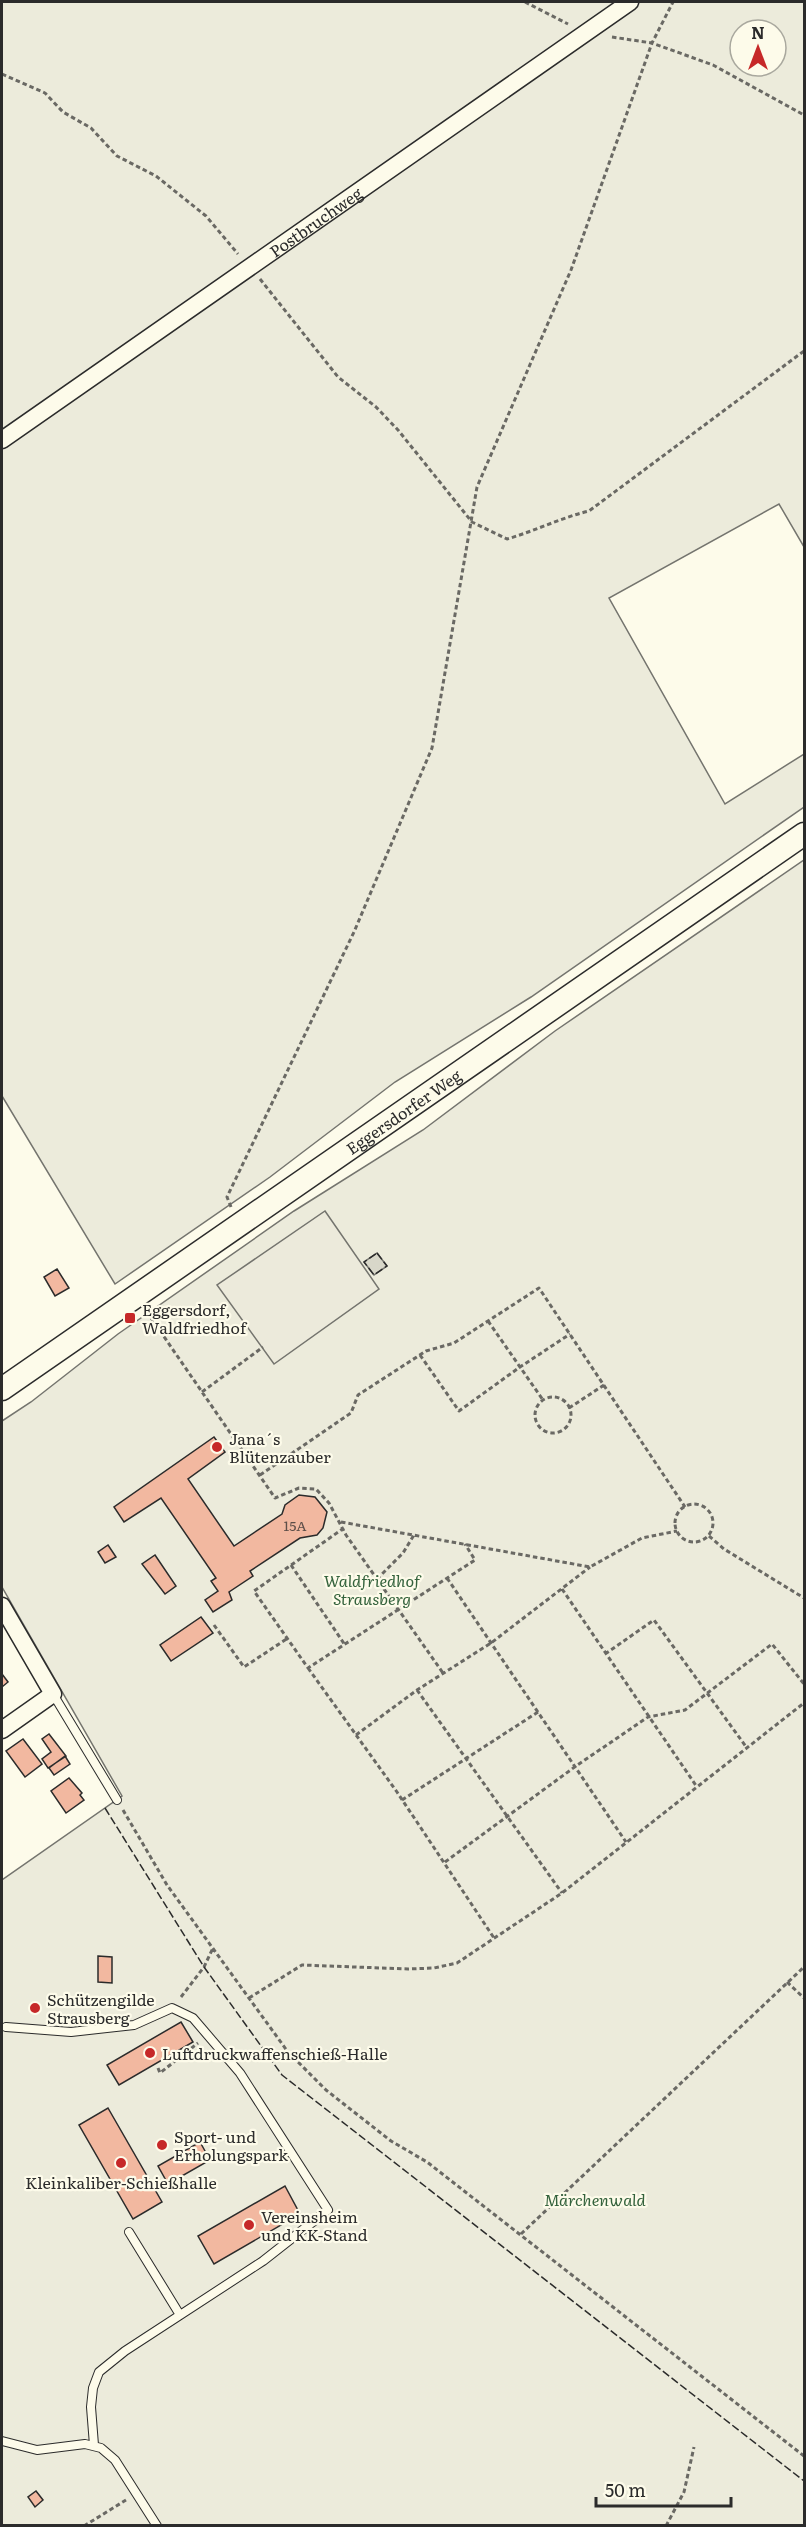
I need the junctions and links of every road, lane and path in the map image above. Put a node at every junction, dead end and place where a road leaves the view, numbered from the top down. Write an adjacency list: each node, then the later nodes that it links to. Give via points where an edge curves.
1 (525, 2): 4 (path)
2 (630, 2): 4 (street, Postbruchweg)
3 (673, 2): 5 (path)
4 (584, 32): 5 (path); 8 (street, Postbruchweg)
5 (652, 43): 7 (path, via 713,65); 11 (path, via 571,270 477,486)
6 (2, 74): 8 (path, via 45,93 63,112 91,128 117,156 156,176 206,216)
7 (804, 115)
8 (248, 266): 10 (street, Postbruchweg); 11 (path, via 338,378 398,430)
9 (804, 351): 11 (path, via 589,511 562,517 507,539)
10 (2, 440)
11 (472, 522): 13 (path, via 432,748 354,932 227,1197)
12 (804, 834): 13 (main road, Eggersdorfer Weg)
13 (239, 1225): 21 (main road, Eggersdorfer Weg)
14 (146, 1311): 22 (path)
15 (488, 1321): 16 (path, via 539,1288); 18 (path, via 454,1343); 19 (path)
16 (570, 1334): 19 (path); 20 (path)
17 (263, 1347): 22 (path)
18 (420, 1355): 19 (path, via 459,1412); 25 (path, via 358,1395 351,1413)
19 (520, 1366): 23 (path)
20 (604, 1385): 24 (path); 26 (path)
21 (2, 1389)
22 (201, 1392): 25 (path)
23 (543, 1400): 24 (path, via 557,1397); 24 (path, via 535,1417 545,1431 562,1430 570,1420)
24 (569, 1408)
25 (260, 1475): 27 (path, via 275,1498 299,1488 316,1489)
26 (685, 1507): 29 (path, via 676,1519); 31 (path, via 700,1505 710,1512 714,1524)
27 (341, 1522): 28 (path); 30 (path)
28 (344, 1528): 33 (path); 36 (path)
29 (677, 1531): 31 (path, via 680,1537 692,1542); 34 (path, via 642,1538)
30 (414, 1535): 32 (path); 36 (path, via 404,1553)
31 (709, 1536): 38 (path)
32 (465, 1544): 34 (path); 35 (path, via 475,1560)
33 (291, 1565): 42 (path, via 254,1591); 44 (path)
34 (590, 1567): 37 (path)
35 (447, 1578): 40 (path); 43 (path)
36 (377, 1579): 40 (path)
37 (562, 1589): 43 (path); 45 (path)
38 (804, 1598)
39 (2, 1606): 51 (street)
40 (399, 1610): 44 (path); 47 (path)
41 (214, 1625): 42 (path, via 244,1667)
42 (288, 1638): 46 (path)
43 (491, 1643): 47 (path); 53 (path)
44 (345, 1645): 46 (path)
45 (605, 1654): 50 (path, via 654,1620); 54 (path)
46 (308, 1668): 56 (path)
47 (443, 1673): 49 (path)
48 (804, 1684): 50 (path, via 772,1644)
49 (417, 1690): 56 (path); 58 (path)
50 (707, 1693): 54 (path, via 685,1710); 57 (path)
51 (53, 1694): 55 (street); 61 (lane)
52 (804, 1703): 57 (path)
53 (538, 1712): 58 (path); 59 (path)
54 (648, 1718): 59 (path); 60 (path)
55 (2, 1730)
56 (356, 1735): 62 (path)
57 (747, 1748): 60 (path)
58 (466, 1758): 62 (path); 63 (path)
59 (575, 1767): 63 (path); 64 (path)
60 (697, 1787): 64 (path)
61 (117, 1800): 68 (path, via 167,1885)
62 (402, 1800): 65 (path)
63 (509, 1817): 65 (path); 66 (path)
64 (626, 1842): 66 (path)
65 (445, 1862): 67 (path)
66 (562, 1893): 67 (path)
67 (494, 1938): 71 (path, via 457,1964 434,1968 303,1965)
68 (213, 1948): 71 (path); 73 (path, via 204,1967)
69 (804, 1967): 70 (path)
70 (787, 1982): 72 (path); 78 (path)
71 (249, 1998): 78 (path, via 288,2052 326,2090)
72 (804, 1998)
73 (172, 2008): 74 (lane, via 134,2025 71,2032); 75 (lane, via 193,2018)
74 (6, 2027)
75 (207, 2032): 76 (path, via 160,2073); 79 (lane, via 259,2099 328,2210 263,2261)
76 (158, 2068)
77 (129, 2232): 79 (lane)
78 (521, 2234): 83 (path)
79 (180, 2315): 81 (lane, via 99,2373 91,2408)
80 (2, 2441): 81 (lane, via 37,2450)
81 (94, 2445): 84 (lane, via 115,2460)
82 (694, 2447): 87 (path, via 684,2492)
83 (804, 2456)
84 (137, 2494): 85 (path); 86 (lane)
85 (84, 2526)
86 (157, 2526)
87 (666, 2526)

